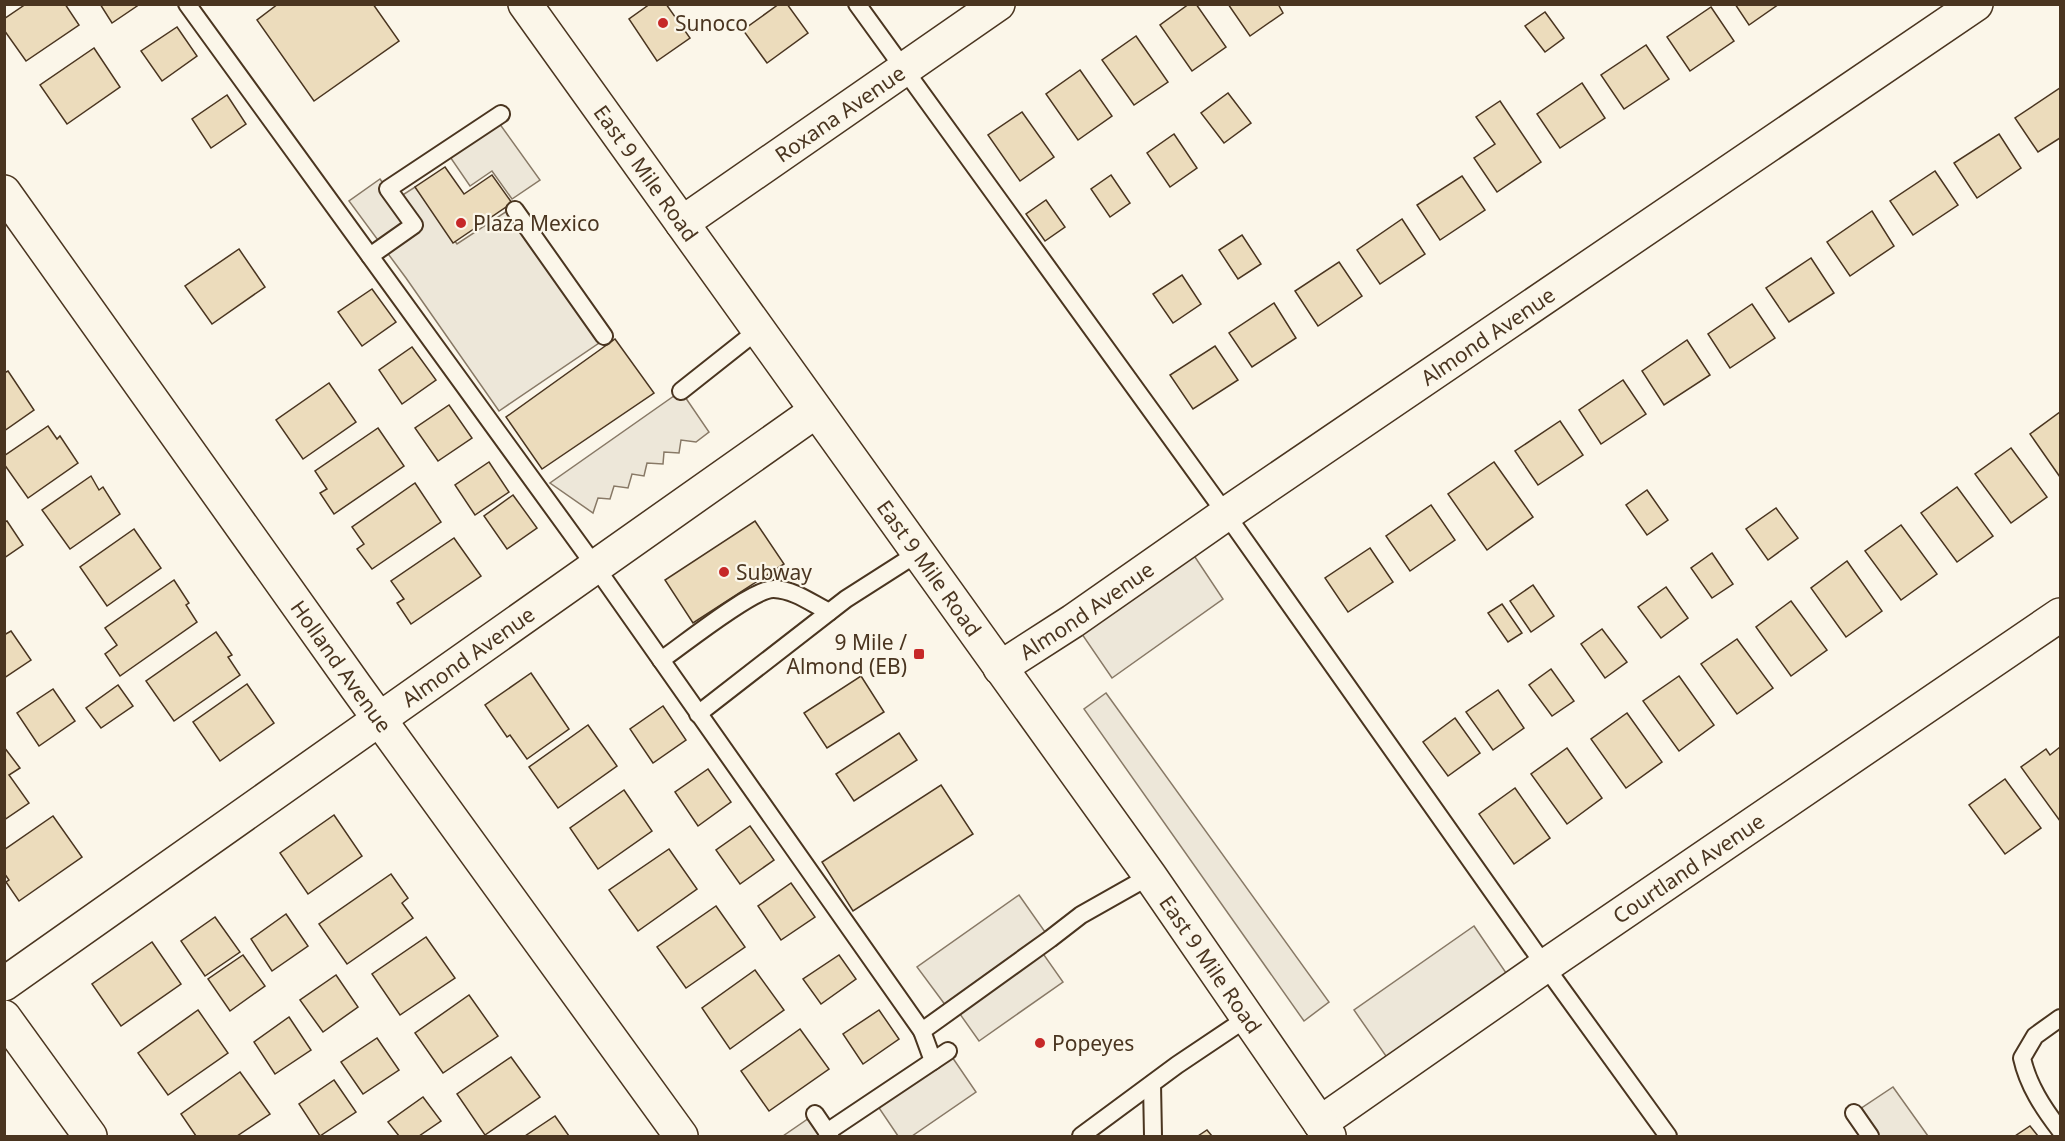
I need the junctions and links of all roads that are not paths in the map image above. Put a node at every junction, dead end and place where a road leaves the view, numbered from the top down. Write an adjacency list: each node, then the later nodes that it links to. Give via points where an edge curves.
1 (525, 4): 10 (street, East 9 Mile Road)
2 (857, 4): 6 (lane)
3 (998, 4): 6 (street, Roxana Avenue)
4 (1976, 4): 16 (street, Almond Avenue)
5 (188, 5): 11 (lane)
6 (903, 69): 10 (street, Roxana Avenue); 16 (lane)
7 (501, 114): 11 (lane, via 388,189 414,225)
8 (4, 192): 24 (street, Holland Avenue)
9 (515, 210): 13 (lane)
10 (682, 223): 12 (street, East 9 Mile Road)
11 (370, 256): 18 (lane, via 428,323 545,487)
12 (758, 330): 14 (lane); 15 (street, East 9 Mile Road)
13 (604, 336)
14 (681, 391)
15 (816, 411): 17 (street, East 9 Mile Road); 18 (street, Almond Avenue)
16 (1226, 514): 22 (street, Almond Avenue); 26 (lane)
17 (918, 553): 19 (lane); 22 (street, East 9 Mile Road)
18 (595, 566): 21 (lane); 24 (street, Almond Avenue)
19 (829, 612): 21 (lane, via 792,592 771,589 752,597); 23 (lane)
20 (2061, 615): 26 (street, Courtland Avenue)
21 (661, 660): 23 (lane)
22 (999, 668): 25 (street, East 9 Mile Road)
23 (699, 714): 31 (lane)
24 (378, 718): 27 (street, Almond Avenue); 41 (street, Holland Avenue)
25 (1150, 876): 29 (street, East 9 Mile Road); 31 (lane, via 1081,915)
26 (1545, 966): 37 (street, Courtland Avenue); 44 (lane)
27 (4, 984)
28 (4, 1017): 40 (street)
29 (1247, 1018): 34 (lane); 37 (street, East 9 Mile Road)
30 (2061, 1018): 38 (lane, via 2035,1036 2022,1058 2027,1079)
31 (922, 1030): 33 (lane)
32 (948, 1051): 33 (lane)
33 (933, 1061): 39 (lane)
34 (1152, 1084): 42 (lane); 43 (lane)
35 (1854, 1113): 45 (lane)
36 (815, 1114): 39 (lane)
37 (1324, 1130)
38 (2061, 1130)
39 (829, 1134)
40 (90, 1137)
41 (681, 1137)
42 (1081, 1137)
43 (1153, 1137)
44 (1668, 1137)
45 (1870, 1137)

